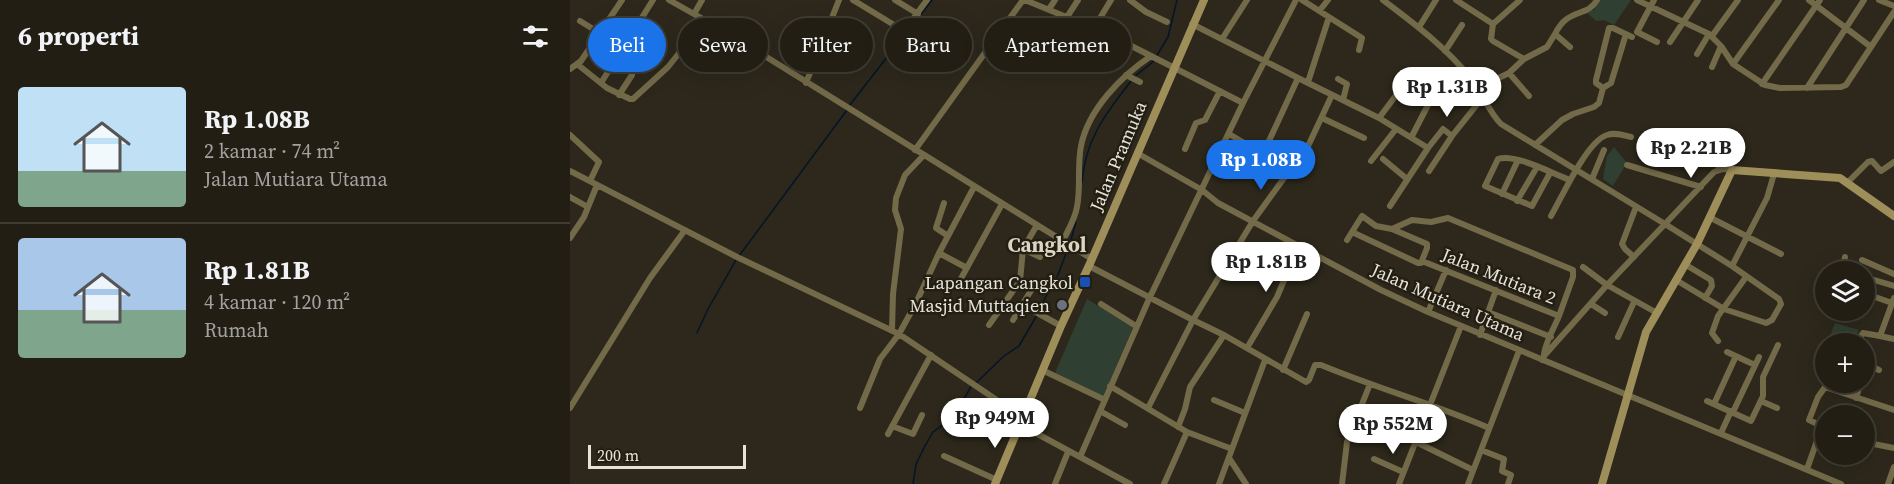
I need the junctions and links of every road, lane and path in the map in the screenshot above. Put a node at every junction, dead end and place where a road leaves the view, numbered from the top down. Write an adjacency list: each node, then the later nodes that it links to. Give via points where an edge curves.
1 (622, 0): 42 (street)
2 (652, 0): 43 (street)
3 (702, 0): 38 (street)
4 (839, 0): 87 (street)
5 (854, 0): 39 (street, via 904,31)
6 (927, 0): 39 (street)
7 (1024, 0): 35 (street); 114 (street)
8 (1055, 0): 35 (street)
9 (1078, 0): 40 (street)
10 (1111, 0): 45 (street)
11 (1130, 0): 47 (street)
12 (1204, 0): 49 (street, Jalan Pramuka)
13 (1247, 0): 57 (street)
14 (1296, 0): 72 (street)
15 (1302, 0): 36 (street)
16 (1328, 0): 36 (street)
17 (1383, 0): 53 (street)
18 (1436, 0): 53 (street)
19 (1456, 0): 31 (street)
20 (1520, 0): 50 (street)
21 (1596, 0): 55 (street, via 1590,9 1565,19)
22 (1637, 0): 32 (street)
23 (1698, 0): 48 (street)
24 (1738, 0): 56 (street)
25 (1779, 0): 74 (street)
26 (1809, 0): 33 (street)
27 (1864, 0): 54 (street)
28 (1879, 0): 34 (street)
29 (673, 1): 38 (street)
30 (899, 1): 39 (street)
31 (1469, 3): 50 (street)
32 (1652, 3): 48 (street); 58 (street, via 1637,32)
33 (1818, 3): 54 (street); 88 (street)
34 (1894, 6)
35 (1049, 9): 40 (street)
36 (1320, 10): 41 (street)
37 (1894, 12): 62 (street)
38 (694, 14): 44 (street)
39 (918, 14)
40 (1067, 17)
41 (1329, 17): 65 (street, via 1362,38); 85 (street)
42 (610, 18)
43 (641, 18)
44 (701, 18)
45 (1100, 18)
46 (580, 21): 52 (street)
47 (1167, 22)
48 (1683, 22): 56 (street); 59 (street)
49 (1192, 24): 57 (street); 76 (street, Jalan Pramuka)
50 (1493, 24): 71 (street, via 1491,39)
51 (1462, 25): 66 (street)
52 (588, 26)
53 (1419, 27): 66 (street)
54 (1845, 28): 62 (street); 92 (street)
55 (1556, 34): 63 (street); 71 (street, via 1547,47)
56 (1711, 35): 61 (street); 68 (street)
57 (1222, 39): 72 (street)
58 (1657, 42)
59 (1670, 42)
60 (1131, 46): 69 (street)
61 (1721, 46): 74 (street); 75 (street)
62 (1871, 46): 92 (street, via 1846,85)
63 (1570, 47)
64 (588, 49): 73 (street)
65 (1359, 50)
66 (1445, 51): 91 (street)
67 (678, 54): 94 (street, via 636,98)
68 (1696, 54)
69 (1154, 58): 76 (street); 81 (street)
70 (768, 59): 87 (street)
71 (1524, 59): 79 (street)
72 (1264, 62): 82 (street); 99 (street)
73 (577, 64): 77 (street); 86 (street)
74 (1733, 64): 88 (street)
75 (1712, 67)
76 (1174, 68): 93 (street); 116 (street, Jalan Pramuka)
77 (570, 69)
78 (608, 72): 86 (street)
79 (1509, 73): 91 (street); 96 (street)
80 (632, 75): 94 (street)
81 (1126, 75): 84 (street); 163 (street, via 1085,131 1080,147 1077,208)
82 (1298, 78): 85 (street); 117 (street)
83 (1338, 79): 98 (street, via 1347,84)
84 (1140, 82)
85 (1308, 82): 95 (street)
86 (601, 83): 94 (street)
87 (806, 83): 114 (street)
88 (1762, 84): 92 (street)
89 (1403, 86): 102 (street)
90 (1603, 87): 90 (street, via 1611,83 1629,35 1613,28 1609,28 1596,80); 111 (street, via 1599,103 1562,120)
91 (1478, 88): 97 (street)
92 (1807, 88)
93 (1220, 91): 99 (street); 113 (street, via 1206,120 1194,125)
94 (620, 95)
95 (1332, 95): 98 (street); 101 (street)
96 (1529, 96)
97 (1483, 97): 107 (street); 111 (street, via 1501,124)
98 (1343, 100): 102 (street)
99 (1243, 103): 104 (street)
100 (1428, 105): 106 (street)
101 (1322, 118): 109 (street); 131 (street, via 1297,172 1291,177)
102 (1379, 118): 103 (street)
103 (1396, 129): 106 (street); 121 (street)
104 (1229, 134): 117 (street); 141 (street)
105 (570, 135): 136 (street, via 599,162)
106 (1412, 136): 112 (street)
107 (1452, 136): 112 (street, via 1443,129); 129 (street)
108 (1631, 137): 125 (street, via 1616,134 1599,139)
109 (1364, 138)
110 (1726, 142): 126 (street)
111 (1535, 145): 125 (street)
112 (1428, 148): 133 (street)
113 (1185, 149)
114 (915, 150): 118 (street)
115 (1604, 150): 134 (street)
116 (1137, 153): 141 (street, Jalan Mutiara Utama); 175 (street, Jalan Pramuka)
117 (1263, 154): 131 (street)
118 (923, 156): 139 (street); 213 (street, via 905,175 896,198 901,229)
119 (1383, 159): 133 (street)
120 (1518, 160): 124 (street); 142 (street); 142 (street, via 1497,159 1485,184)
121 (1371, 161)
122 (1894, 162): 137 (street, via 1881,171 1872,161 1868,162)
123 (1627, 165): 140 (street)
124 (1537, 167): 130 (street); 144 (street)
125 (1575, 170): 134 (street); 135 (street)
126 (1718, 170): 127 (street); 140 (street)
127 (1732, 170): 132 (street); 152 (street)
128 (570, 171): 136 (street)
129 (1429, 171)
130 (1550, 172): 135 (street); 144 (street, via 1535,204)
131 (1287, 174): 153 (street)
132 (1774, 174): 137 (street, via 1826,176); 160 (street)
133 (1407, 179): 147 (street)
134 (1592, 179): 149 (street)
135 (1570, 180): 150 (street)
136 (590, 181): 138 (street)
137 (1847, 183): 151 (street)
138 (597, 185): 148 (street); 157 (street)
139 (974, 187): 146 (street); 159 (street)
140 (1701, 187): 154 (street)
141 (1202, 190): 153 (street, Jalan Mutiara Utama); 191 (street)
142 (1502, 194): 144 (street)
143 (570, 197): 148 (street)
144 (1517, 201)
145 (944, 203): 159 (street, via 936,228)
146 (1002, 204): 155 (street); 179 (street)
147 (1390, 206)
148 (588, 207): 161 (street)
149 (1636, 207): 154 (street); 170 (street, via 1622,244)
150 (1551, 216)
151 (1894, 216)
152 (1711, 218): 160 (street); 164 (street)
153 (1253, 221): 165 (street, Jalan Mutiara Utama); 208 (street)
154 (1665, 224): 164 (street); 170 (street)
155 (1037, 225): 163 (street); 166 (street)
156 (1392, 229): 158 (street, via 1376,226 1362,216); 173 (street, via 1426,244); 206 (street, via 1412,220 1448,219 1574,270)
157 (685, 230): 213 (street); 250 (street, via 650,278)
158 (1352, 232): 162 (street); 173 (street, Jalan Mutiara 2, via 1418,263)
159 (948, 236): 167 (street)
160 (1748, 236): 168 (street); 177 (street)
161 (570, 238)
162 (1347, 240)
163 (1068, 244): 175 (street)
164 (1697, 244): 176 (street); 177 (street)
165 (1298, 247): 201 (street, Jalan Mutiara Utama); 224 (street, via 1277,297)
166 (1023, 249): 169 (street); 209 (street, via 1020,281)
167 (939, 253): 179 (street); 195 (street)
168 (1780, 254)
169 (1040, 256)
170 (1634, 257): 187 (street)
171 (1845, 257): 174 (street)
172 (1862, 260): 181 (street)
173 (1422, 261): 180 (street, Jalan Mutiara 2)
174 (1844, 261)
175 (1091, 263): 191 (street); 210 (street, Jalan Pramuka)
176 (1686, 265): 183 (street); 192 (street, via 1711,280)
177 (1732, 266): 182 (street)
178 (1583, 267): 187 (street)
179 (967, 268): 185 (street)
180 (1446, 270): 189 (street, Jalan Mutiara 2); 201 (street)
181 (1894, 274)
182 (1746, 277): 199 (street); 199 (street, via 1781,301 1772,320 1766,323)
183 (1676, 280): 192 (street); 204 (street)
184 (1875, 280): 188 (street)
185 (958, 284)
186 (1035, 284): 198 (street)
187 (1607, 285): 194 (street); 197 (street)
188 (1894, 286)
189 (1496, 290): 202 (street); 206 (street, Jalan Mutiara 2)
190 (1875, 296): 193 (street)
191 (1149, 298): 208 (street); 211 (street)
192 (1705, 298): 199 (street)
193 (1893, 300): 218 (street)
194 (1635, 302): 204 (street); 220 (street)
195 (916, 303): 200 (street); 214 (street)
196 (1101, 304): 211 (street)
197 (1591, 304): 203 (street); 230 (street)
198 (1023, 305): 207 (street); 210 (street)
199 (1724, 309): 222 (street, via 1712,333)
200 (934, 311)
201 (1428, 312): 212 (street, Jalan Mutiara Utama)
202 (1488, 312): 216 (street); 219 (street)
203 (1605, 313)
204 (1657, 313): 241 (street, via 1646,332)
205 (1307, 314): 235 (street)
206 (1559, 316): 219 (street, Jalan Mutiara 2)
207 (1013, 320)
208 (1193, 320): 215 (street); 252 (street)
209 (989, 325)
210 (1061, 326): 234 (street, Jalan Pramuka)
211 (1136, 326): 238 (street)
212 (1461, 327): 216 (street, Jalan Mutiara Utama); 247 (street)
213 (892, 330): 214 (street)
214 (899, 334): 227 (street); 251 (street, via 880,360)
215 (1224, 335): 224 (street); 263 (street, via 1190,387)
216 (1480, 335): 225 (street, Jalan Mutiara Utama)
217 (1875, 335): 218 (street)
218 (1880, 336): 221 (street)
219 (1551, 338): 230 (street, Jalan Mutiara 2, via 1543,349)
220 (1618, 338)
221 (1894, 339)
222 (1718, 341)
223 (1778, 345): 246 (street, via 1763,377)
224 (1246, 348): 231 (street)
225 (1519, 351): 230 (street, Jalan Mutiara Utama); 264 (street)
226 (1727, 352): 228 (street)
227 (931, 355): 259 (street); 262 (street)
228 (1736, 356): 232 (street); 248 (street)
229 (1759, 357): 232 (street)
230 (1543, 358): 241 (street, Jalan Mutiara Utama)
231 (1265, 360): 235 (street); 257 (street)
232 (1755, 365): 256 (street)
233 (1875, 368): 236 (street)
234 (1042, 370): 244 (street); 259 (street, Jalan Pramuka)
235 (1283, 370): 237 (street, via 1308,382 1315,365 1321,365)
236 (1879, 370)
237 (1370, 384): 247 (street); 290 (street, via 1347,442)
238 (1110, 386): 244 (street); 252 (street)
239 (1846, 393): 242 (street)
240 (1858, 393): 242 (street)
241 (1628, 395): 266 (street, Jalan Mutiara Utama); 294 (street)
242 (1856, 398): 254 (street)
243 (1214, 399): 257 (street)
244 (1105, 400): 255 (street)
245 (1707, 400): 248 (street)
246 (1761, 401): 253 (street); 256 (street, via 1751,421)
247 (1431, 404): 264 (street); 268 (street)
248 (1714, 404): 256 (street)
249 (1815, 406): 260 (street, via 1809,420)
250 (570, 408)
251 (860, 408)
252 (1148, 408): 263 (street)
253 (1777, 408)
254 (1894, 410)
255 (1100, 411): 261 (street); 276 (street)
256 (1732, 412): 266 (street)
257 (1245, 413): 272 (street)
258 (922, 414): 262 (street, via 913,434)
259 (1020, 420): 274 (street); 283 (street, Jalan Pramuka)
260 (1815, 423)
261 (1125, 425)
262 (892, 426): 267 (street)
263 (1178, 427): 265 (street)
264 (1489, 429): 273 (street)
265 (1187, 432): 272 (street); 287 (street)
266 (1721, 433): 281 (street, Jalan Mutiara Utama)
267 (888, 434)
268 (1416, 442): 280 (street); 282 (street)
269 (1875, 444): 271 (street)
270 (1815, 447): 281 (street)
271 (1894, 448)
272 (1232, 449): 277 (street)
273 (1481, 450): 280 (street); 293 (street, via 1504,459 1502,471 1511,476)
274 (1068, 452): 276 (street); 285 (street)
275 (944, 456): 283 (street)
276 (1080, 457): 286 (street)
277 (1229, 458): 288 (street); 289 (street)
278 (1374, 459): 282 (street)
279 (1894, 467): 296 (street)
280 (1473, 470): 292 (street)
281 (1807, 470): 284 (street, Jalan Mutiara Utama)
282 (1403, 472): 291 (street)
283 (996, 482)
284 (1832, 482): 295 (street, Jalan Mutiara Utama)
285 (1055, 484)
286 (1130, 484)
287 (1164, 484)
288 (1219, 484)
289 (1246, 484)
290 (1342, 484)
291 (1401, 484)
292 (1468, 484)
293 (1508, 484)
294 (1602, 484)
295 (1841, 484)
296 (1888, 484)

